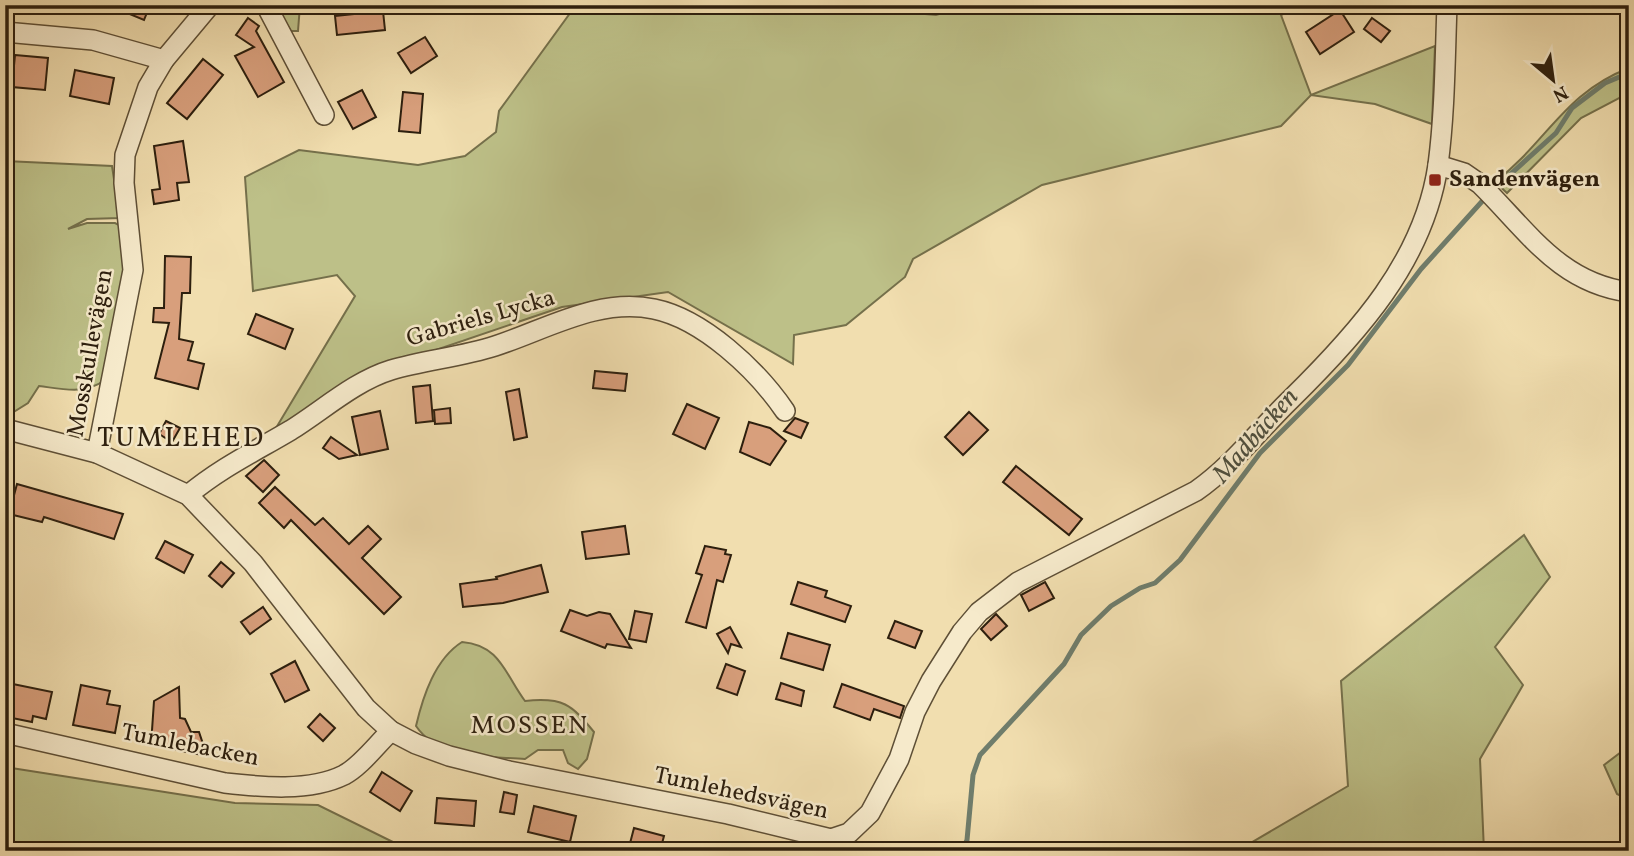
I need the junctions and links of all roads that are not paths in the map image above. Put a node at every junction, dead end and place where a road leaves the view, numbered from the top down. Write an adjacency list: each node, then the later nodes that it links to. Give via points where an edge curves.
1 (211, 5): 5 (street, Mosskullevägen)
2 (266, 5): 6 (street)
3 (1447, 5): 7 (street, Tumlehedsvägen)
4 (5, 32): 5 (street, via 93,40)
5 (164, 60): 11 (street, Mosskullevägen, via 148,87 125,155 133,270)
6 (324, 115)
7 (1438, 165): 8 (street, via 1464,173 1487,190 1566,270 1593,285); 15 (street, Tumlehedsvägen, via 1414,243 1380,302 1221,473 1196,491 1018,582 979,612 930,681 899,759 870,813)
8 (1629, 292)
9 (785, 411): 12 (street, Gabriels Lycka, via 771,390 706,331 681,316 627,307 586,314 495,346 372,377 220,469)
10 (5, 429): 11 (street, Tumlehedsvägen)
11 (97, 453): 12 (street, Tumlehedsvägen)
12 (188, 495): 13 (street, Tumlehedsvägen, via 253,563 366,708)
13 (391, 731): 14 (street, Tumlebacken, via 346,774 321,782 260,786); 15 (street, Tumlehedsvägen, via 449,756 768,822)
14 (5, 733)
15 (842, 844)

